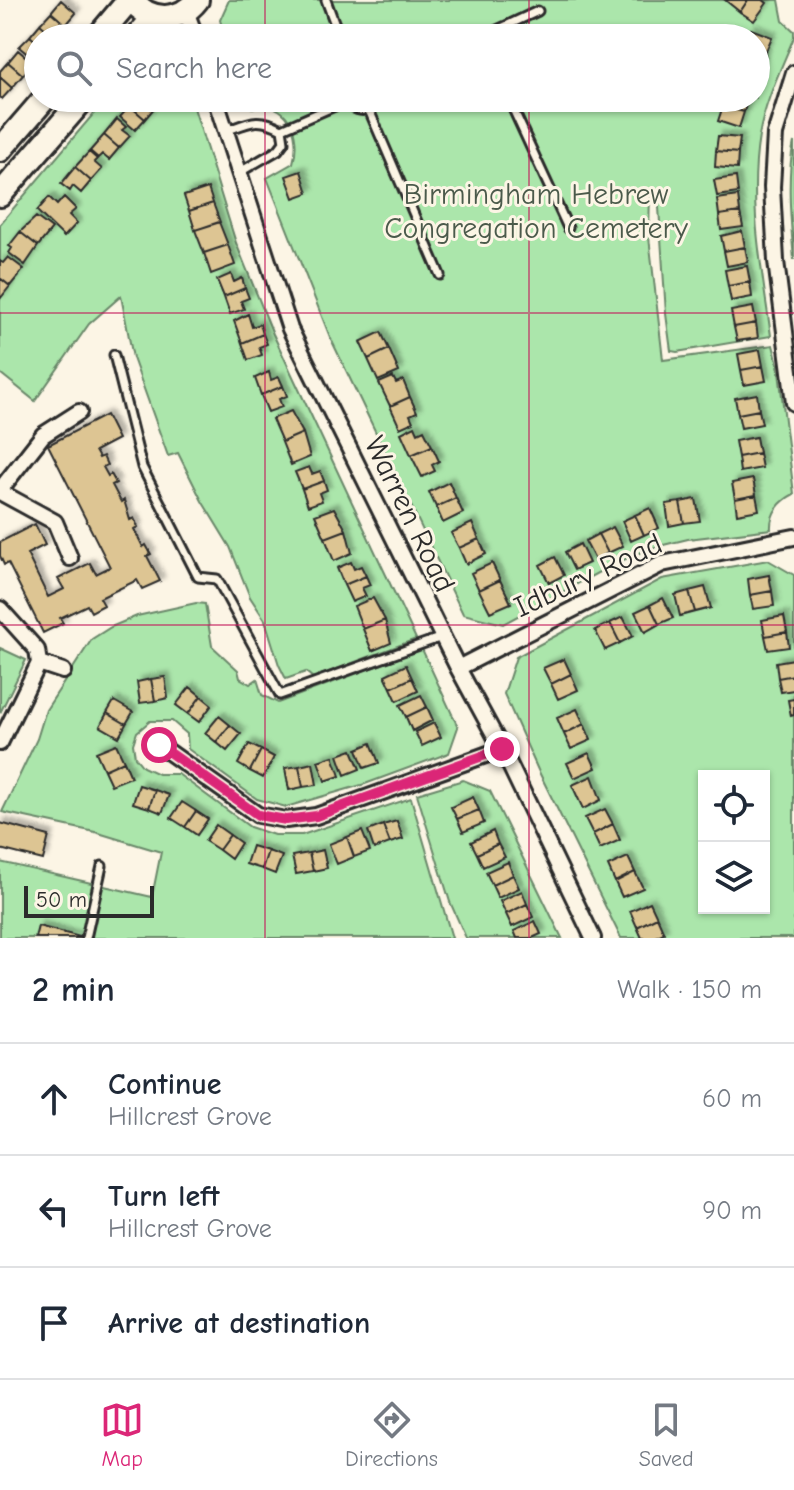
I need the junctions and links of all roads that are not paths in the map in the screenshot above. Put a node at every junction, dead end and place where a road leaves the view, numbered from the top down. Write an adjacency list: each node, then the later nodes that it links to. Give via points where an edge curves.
1 (131, 0): 5 (main road); 6 (main road)
2 (326, 0): 8 (lane)
3 (192, 6): 5 (main road, via 166,18)
4 (538, 11): 9 (lane)
5 (155, 16): 7 (main road)
6 (110, 24)
7 (148, 24)
8 (335, 24)
9 (510, 24)
10 (794, 73): 25 (street, via 775,134 772,187)
11 (33, 112): 19 (main road)
12 (72, 112): 21 (main road)
13 (220, 112): 18 (street, Warren Road)
14 (318, 112): 17 (lane)
15 (370, 112): 23 (lane)
16 (515, 112): 22 (lane)
17 (282, 129): 18 (lane, via 265,120); 20 (lane, via 284,142 278,150)
18 (226, 131): 20 (street, Warren Road)
19 (0, 150)
20 (240, 172): 31 (street, Warren Road, via 290,329)
21 (0, 195)
22 (568, 228)
23 (440, 275)
24 (114, 355): 31 (lane, via 142,467 198,577 217,579 280,695)
25 (794, 403)
26 (79, 412): 27 (street, via 43,435)
27 (0, 491): 29 (street, via 55,522)
28 (794, 537): 33 (street, Idbury Road, via 662,564)
29 (70, 558)
30 (0, 609): 32 (street, via 37,650)
31 (442, 637): 33 (street, Warren Road)
32 (39, 663): 34 (street); 35 (street)
33 (458, 668): 37 (street, Warren Road)
34 (63, 671)
35 (0, 743)
36 (159, 745): 37 (street, via 258,815 286,820 316,816)
37 (502, 749): 40 (street, Warren Road)
38 (102, 866): 39 (lane)
39 (86, 938)
40 (593, 938)

